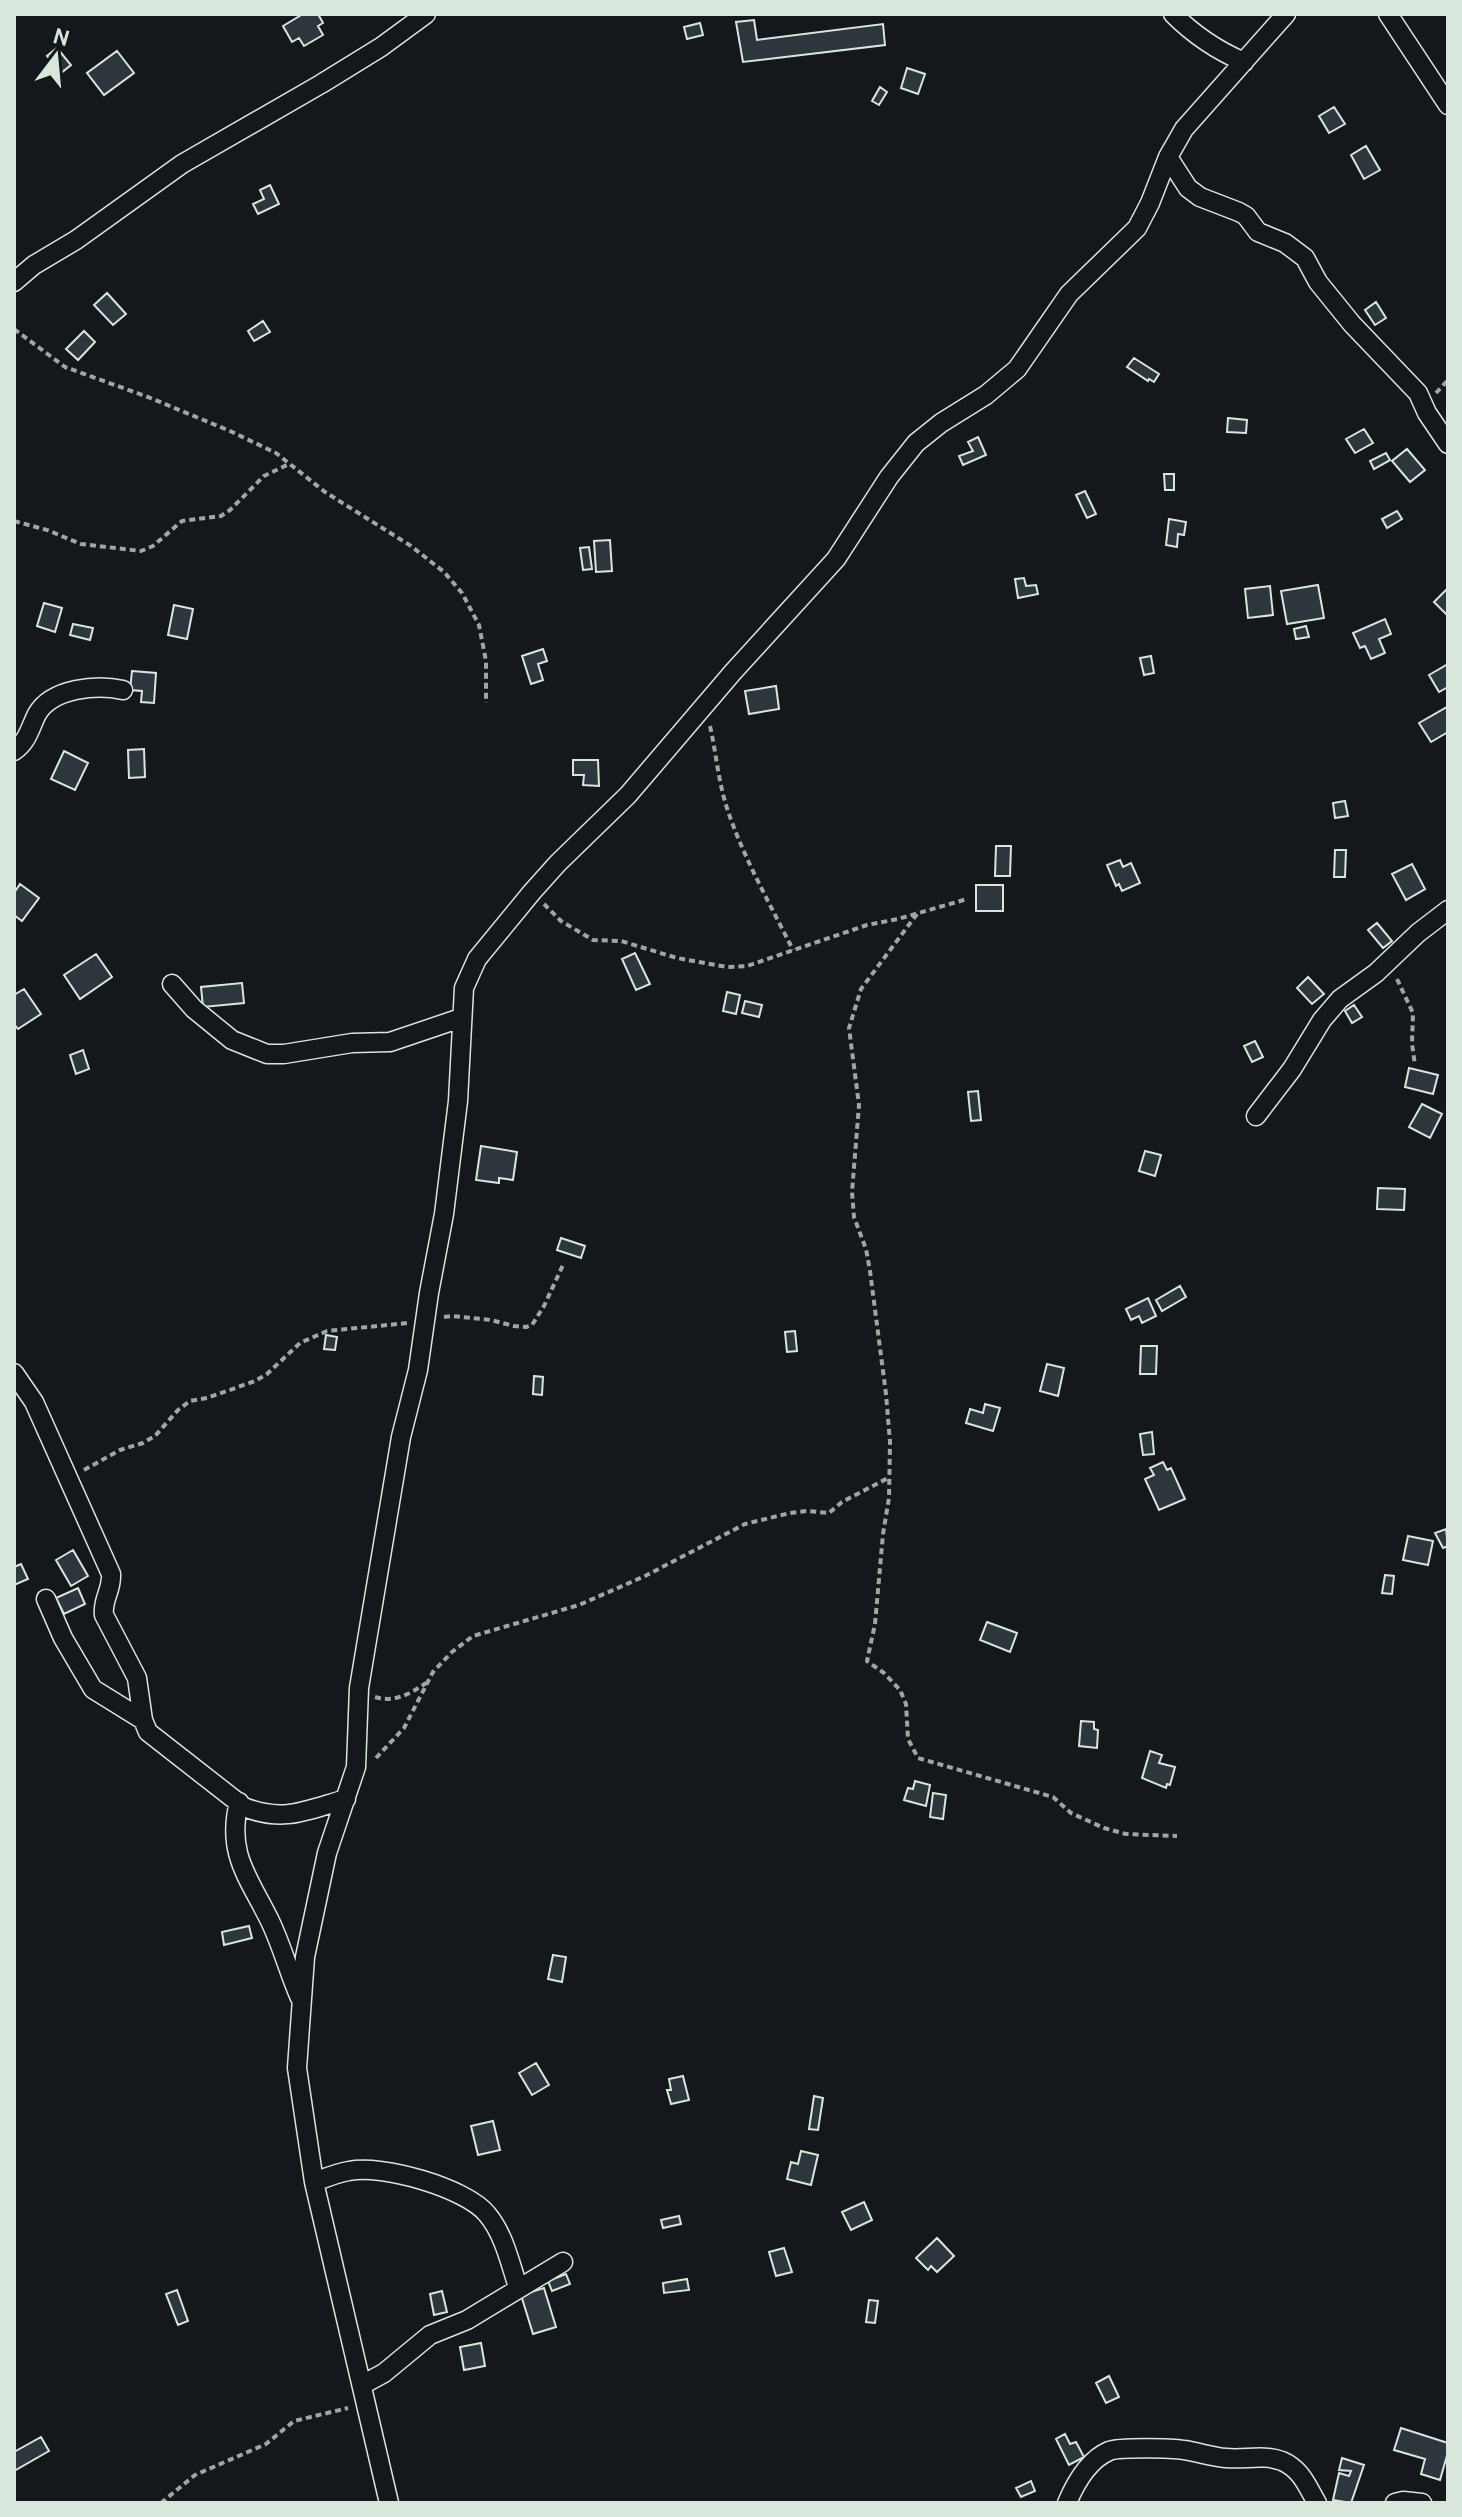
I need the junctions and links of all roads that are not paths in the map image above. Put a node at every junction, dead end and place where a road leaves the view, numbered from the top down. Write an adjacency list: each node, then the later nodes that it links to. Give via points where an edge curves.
1 (426, 14): 8 (street, via 333,77 182,164)
2 (1173, 14): 5 (street, via 1217,50)
3 (1286, 14): 5 (street)
4 (1388, 14): 6 (street)
5 (1244, 62): 7 (street, via 1184,129)
6 (1448, 105)
7 (1168, 157): 9 (street, via 1181,180 1200,197 1246,216 1258,232 1305,258 1352,324 1418,393); 14 (street, via 1137,228 1069,294 1017,369 916,443 836,559 628,795 528,896 477,959 464,988)
8 (14, 282)
9 (1448, 444)
10 (123, 690): 11 (street, via 78,689 48,703)
11 (14, 751)
12 (1448, 910): 15 (street, via 1340,999)
13 (172, 984): 14 (street, via 223,1034 267,1054 390,1042)
14 (461, 1018): 19 (street, via 458,1101 426,1321 401,1437 359,1688 356,1767)
15 (1256, 1116)
16 (14, 1373): 18 (street, via 34,1402 111,1574 104,1615 137,1678)
17 (46, 1599): 18 (street, via 93,1689)
18 (143, 1720): 20 (street, via 166,1748)
19 (346, 1799): 20 (street, via 281,1816 262,1814); 21 (street, via 315,1902)
20 (239, 1802): 21 (street, via 235,1830 240,1864 271,1923)
21 (302, 2002): 22 (street, via 297,2068)
22 (314, 2182): 24 (street, via 350,2170 375,2170 457,2193 492,2221); 25 (street)
23 (563, 2262): 24 (street)
24 (518, 2287): 25 (street, via 467,2320 430,2335)
25 (364, 2394): 26 (street)
26 (389, 2503)
27 (1067, 2503): 28 (street, via 1075,2483 1109,2451 1179,2449 1284,2462 1296,2469)
28 (1317, 2503)
29 (1395, 2503): 30 (street)
30 (1422, 2503)

